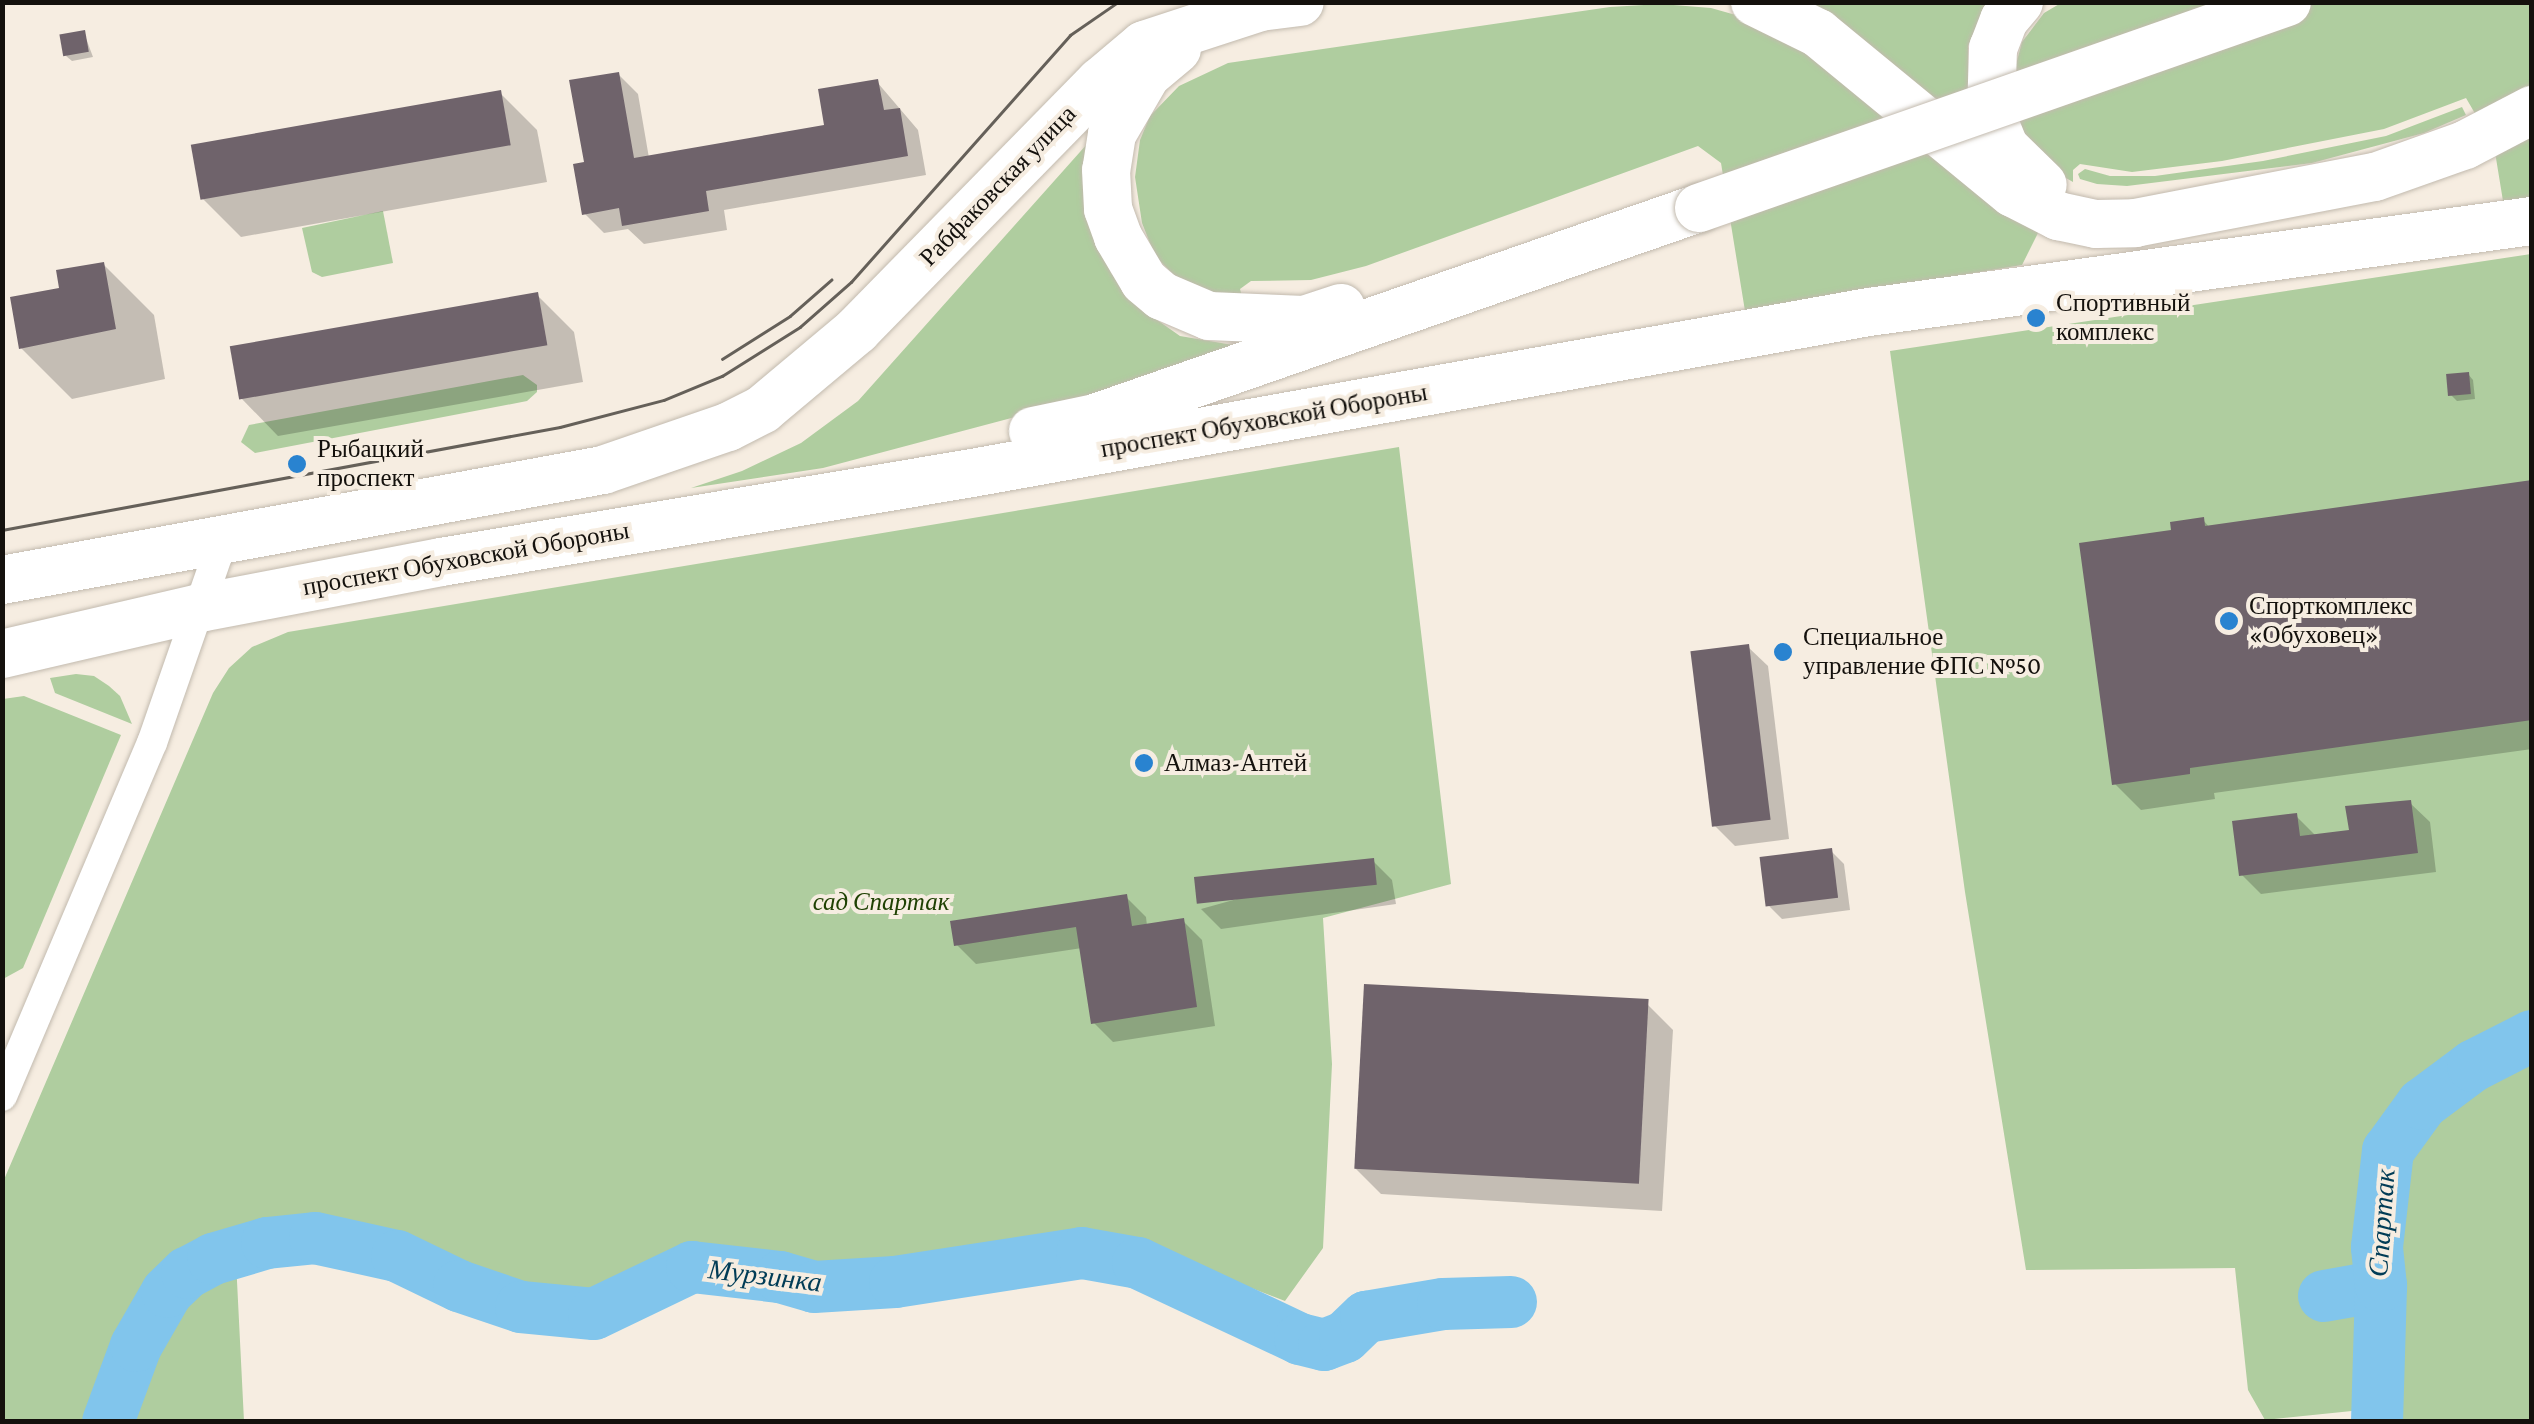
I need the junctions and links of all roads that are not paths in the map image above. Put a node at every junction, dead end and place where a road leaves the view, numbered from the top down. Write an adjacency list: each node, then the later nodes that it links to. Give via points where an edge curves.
1 (1755, 2): 6 (main road, via 1818,32 2036,206 2096,224 2135,223)
2 (2019, 2): 6 (main road, via 2004,20 1989,64 1991,114 2004,148 2054,192)
3 (2287, 2): 8 (main road, bridge)
4 (1280, 5): 8 (main road, via 1173,51 1147,74 1112,134 1108,209 1144,281 1208,316 1304,320 1435,280); 10 (main road, Рабфаковская улица, via 1144,45 858,330 763,409 728,428 603,470)
5 (2532, 110): 6 (main road, via 2465,145 2329,189)
6 (2172, 212)
7 (2532, 221): 9 (main road, проспект Обуховской Обороны, via 1869,312)
8 (1508, 274): 9 (main road, via 1095,418 967,445)
9 (800, 499): 12 (main road, проспект Обуховской Обороны)
10 (224, 536): 11 (main road); 12 (street)
11 (2, 580)
12 (200, 608): 13 (main road, проспект Обуховской Обороны); 14 (street, via 152,744)
13 (2, 654)
14 (2, 1096)

